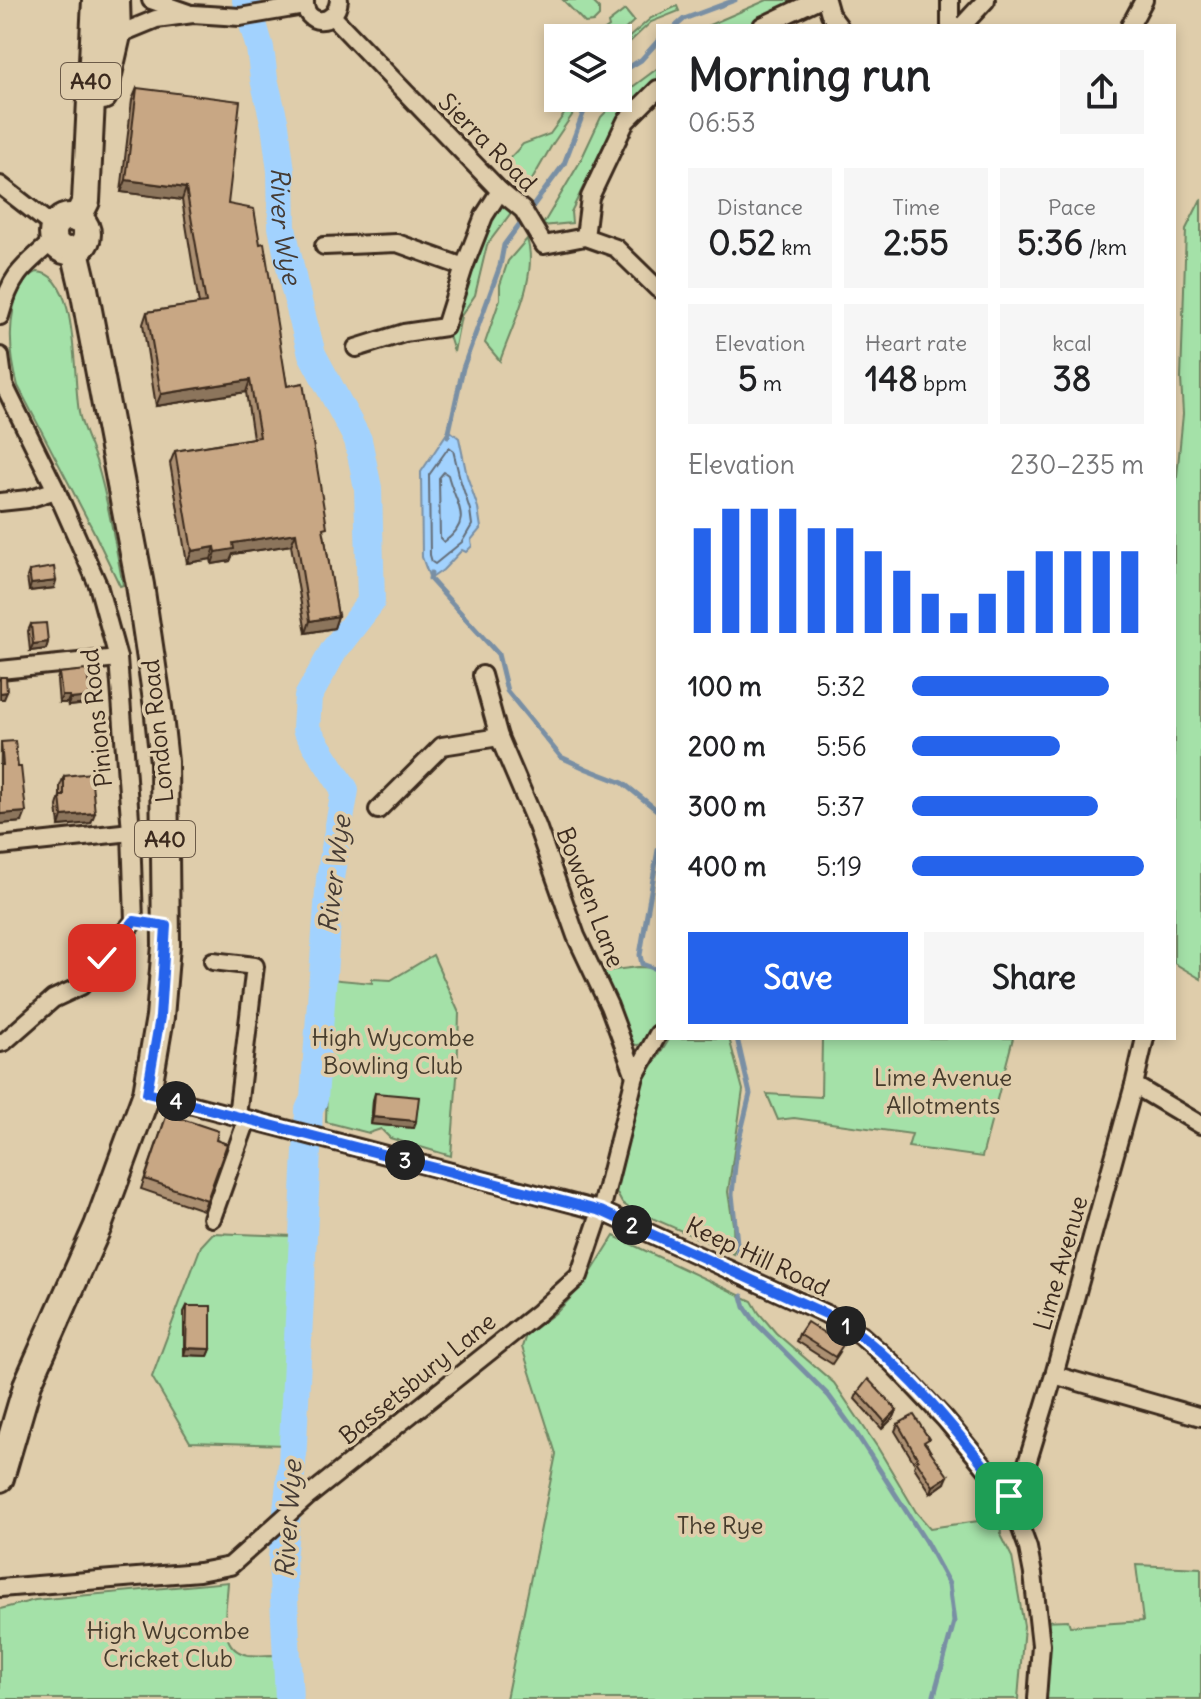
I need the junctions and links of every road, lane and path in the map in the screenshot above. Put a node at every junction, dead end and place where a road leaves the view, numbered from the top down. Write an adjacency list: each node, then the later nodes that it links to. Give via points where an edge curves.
1 (151, 0): 10 (street)
2 (339, 0): 11 (street)
3 (817, 0): 12 (street)
4 (826, 0): 13 (street)
5 (950, 0): 14 (street)
6 (986, 0): 15 (street)
7 (1144, 0): 16 (street)
8 (106, 1): 17 (main road, London Road / A40); 19 (main road, London Road / A40, via 90,99)
9 (304, 3): 10 (street, via 240,17); 11 (street, via 315,20)
10 (193, 14): 17 (street, via 156,19)
11 (333, 17): 21 (street, Sierra Road)
12 (766, 24)
13 (838, 24)
14 (950, 24)
15 (964, 24)
16 (1131, 24)
17 (117, 35): 19 (main road, London Road / A40)
18 (656, 91): 23 (street, via 626,121 590,197)
19 (87, 162): 22 (main road, London Road / A40, via 86,201)
20 (0, 185): 22 (street)
21 (500, 191): 23 (street, Sierra Road, via 523,210 544,245); 25 (street)
22 (65, 234): 27 (street, via 20,270); 40 (main road, London Road / A40, via 84,289 158,707)
23 (585, 237): 26 (street, via 616,248)
24 (324, 246): 25 (street, via 397,243)
25 (464, 267): 28 (street, via 445,327)
26 (656, 287)
27 (0, 316)
28 (356, 348)
29 (0, 356): 30 (street, Pinions Road, via 4,385)
30 (56, 490): 31 (street); 32 (street, Pinions Road, via 98,585)
31 (0, 502)
32 (118, 658): 33 (street); 37 (street, Pinions Road)
33 (0, 670)
34 (482, 675): 35 (street, Bowden Lane)
35 (499, 737): 36 (street, via 442,746); 45 (street, Bowden Lane)
36 (378, 810)
37 (131, 832): 38 (street); 39 (street, Pinions Road)
38 (0, 846)
39 (134, 921): 40 (street); 44 (street, via 81,986 53,999)
40 (166, 926): 47 (main road, London Road / A40, via 160,1017)
41 (213, 961): 48 (street, via 255,966)
42 (656, 1038): 45 (street, Bassetsbury Lane)
43 (1145, 1040): 46 (street, Lime Avenue)
44 (0, 1043)
45 (635, 1076): 50 (street, Bassetsbury Lane)
46 (1134, 1085): 49 (street); 52 (street, Lime Avenue)
47 (147, 1093): 48 (street, Keep Hill Road); 54 (main road, London Road / A40, via 98,1226 28,1383)
48 (242, 1118): 50 (street, Keep Hill Road); 51 (street)
49 (1201, 1125)
50 (601, 1211): 55 (street, Keep Hill Road, via 861,1335 945,1419); 56 (street, Bassetsbury Lane, via 579,1276 230,1566)
51 (212, 1218)
52 (1054, 1375): 53 (street); 55 (street, Lime Avenue, via 1021,1483)
53 (1201, 1417)
54 (0, 1478)
55 (1009, 1496): 57 (street, Keep Hill Road, via 1028,1548 1041,1645)
56 (0, 1588)
57 (1037, 1699)

